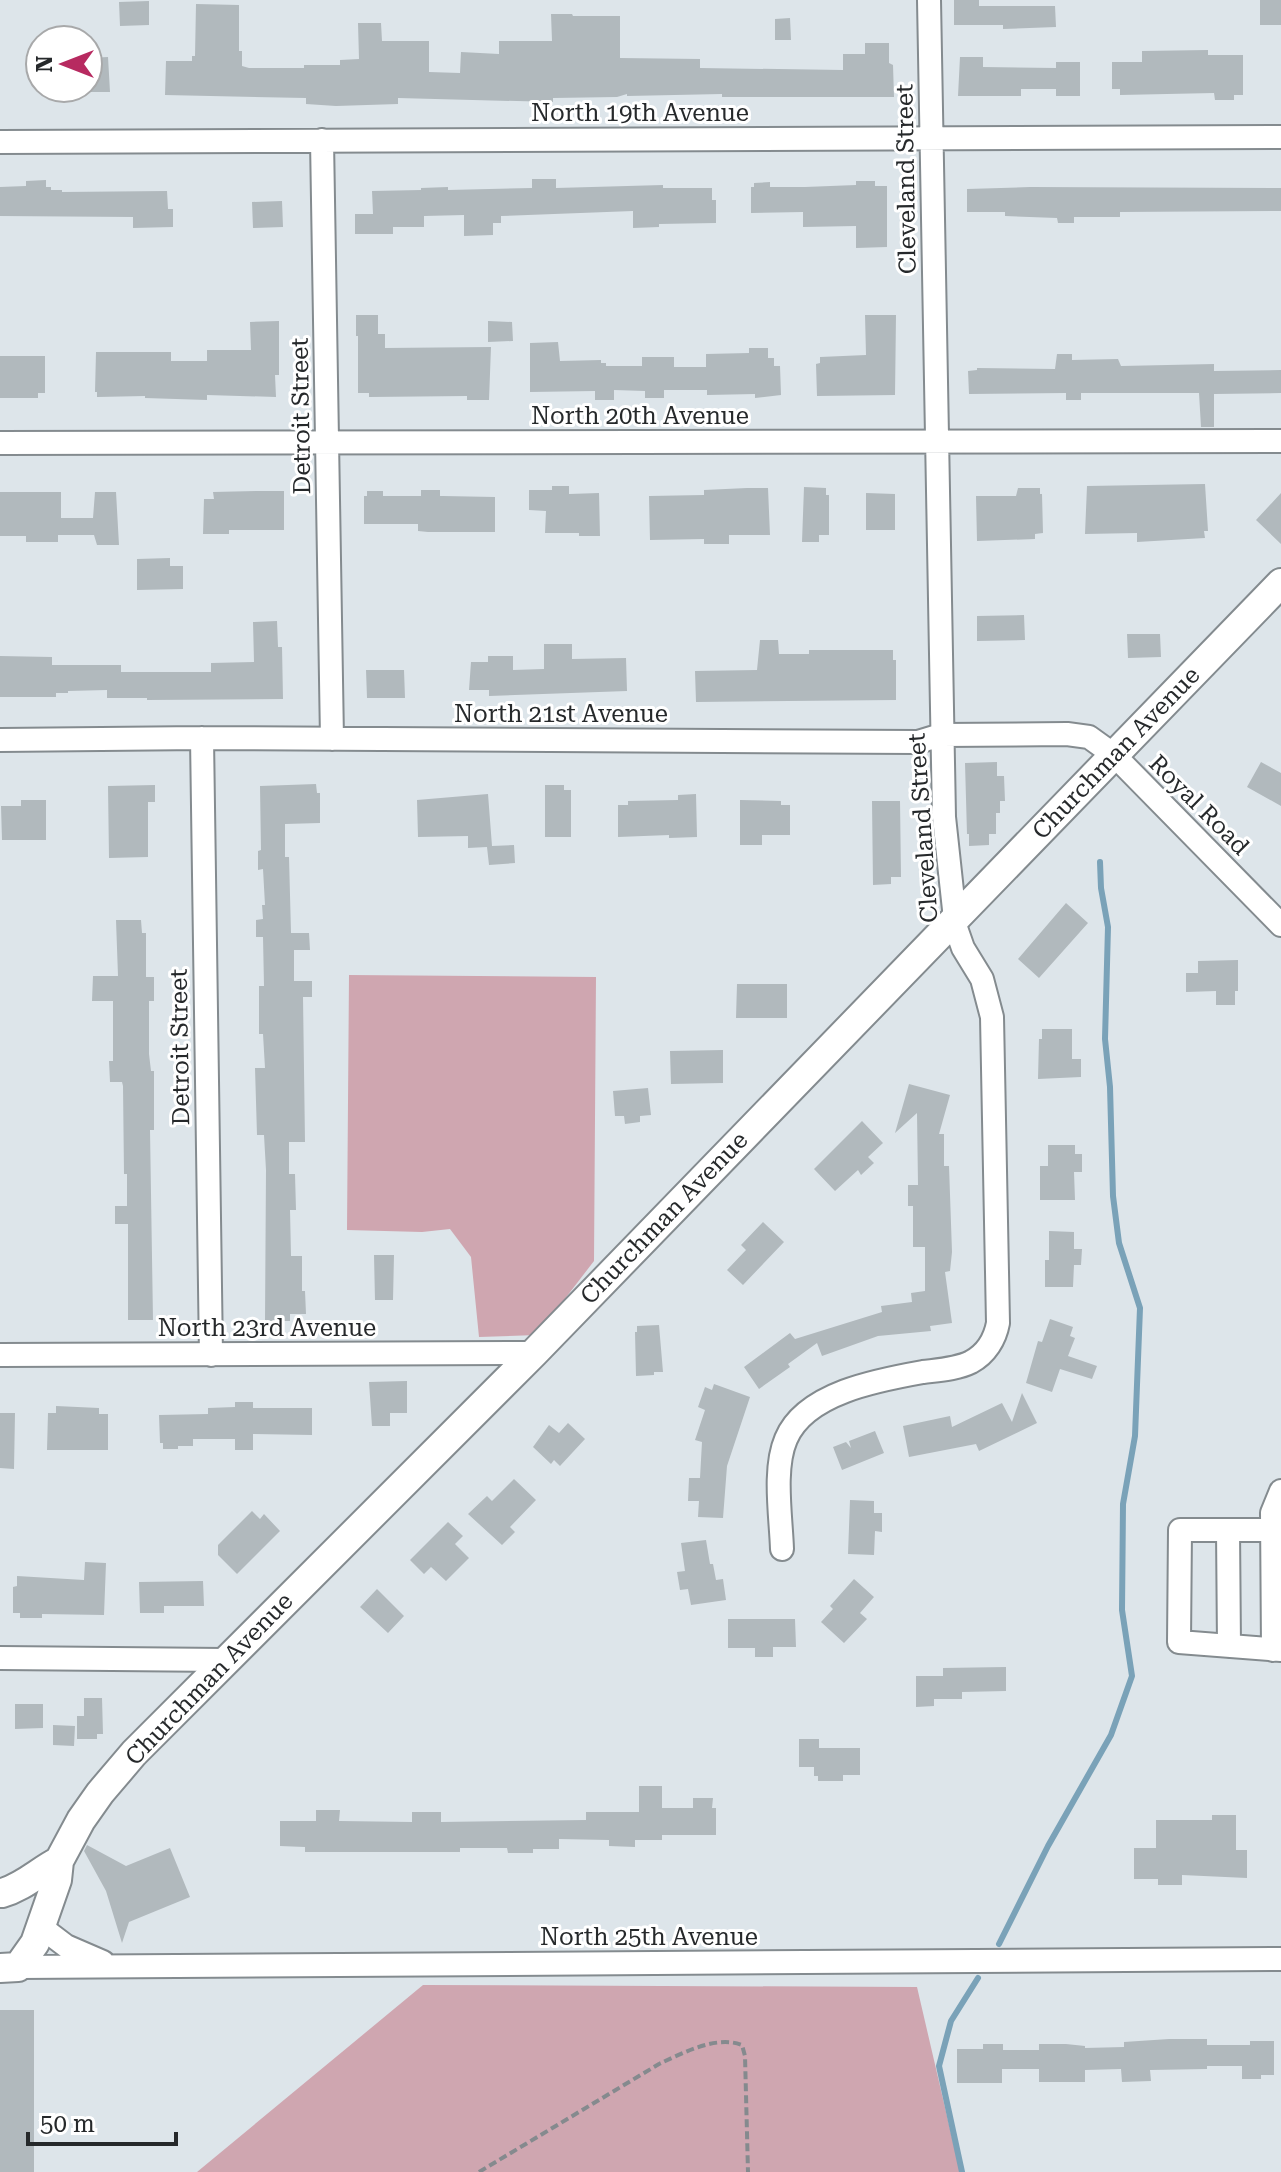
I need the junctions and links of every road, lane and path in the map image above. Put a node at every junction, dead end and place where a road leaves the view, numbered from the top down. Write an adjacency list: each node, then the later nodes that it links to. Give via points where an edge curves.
1 (929, 0): 2 (street, Cleveland Street)
2 (931, 137): 3 (street, North 19th Avenue); 4 (street, North 19th Avenue); 6 (street, Cleveland Street)
3 (1281, 137)
4 (322, 140): 5 (street, North 19th Avenue); 8 (street, Detroit Street)
5 (0, 142)
6 (937, 441): 7 (street, North 20th Avenue); 8 (street, North 20th Avenue); 11 (street, Cleveland Street)
7 (1281, 441)
8 (327, 442): 9 (street, North 20th Avenue); 13 (street, Detroit Street)
9 (0, 443)
10 (1281, 583): 15 (main road, Churchman Avenue)
11 (941, 735): 13 (street, North 21st Avenue, via 918,742); 15 (street, North 21st Avenue, via 1067,734 1089,737); 16 (street, Cleveland Street, via 945,843)
12 (202, 738): 13 (street, North 21st Avenue); 14 (street, North 21st Avenue); 20 (street, Detroit Street)
13 (332, 739)
14 (0, 740)
15 (1114, 755): 16 (main road, Churchman Avenue); 17 (street, Royal Road)
16 (955, 919): 18 (main road, Churchman Avenue); 24 (street, Cleveland Street, via 963,948 988,994 992,1017 997,1330 986,1350 969,1363 835,1395 801,1415 786,1439 780,1468)
17 (1281, 925)
18 (534, 1353): 20 (street, North 23rd Avenue); 28 (main road, Churchman Avenue)
19 (0, 1355): 20 (street, North 23rd Avenue)
20 (211, 1355)
21 (1281, 1491): 23 (street)
22 (1228, 1530): 23 (street); 25 (street); 25 (street, via 1180,1530 1179,1642)
23 (1272, 1530): 26 (street)
24 (782, 1549)
25 (1229, 1646): 26 (street)
26 (1277, 1650)
27 (0, 1658): 28 (street)
28 (225, 1660): 29 (main road, Churchman Avenue, via 100,1793)
29 (59, 1861): 30 (main road, Churchman Avenue, via 21,1887); 31 (main road, Churchman Avenue)
30 (1, 1893): 31 (main road, Churchman Avenue, via 19,1898)
31 (41, 1927): 33 (street, via 66,1946); 34 (main road, Churchman Avenue, via 29,1955)
32 (1281, 1959): 33 (street, North 25th Avenue)
33 (111, 1966): 34 (street, North 25th Avenue)
34 (9, 1967)
35 (479, 2172): 36 (path, via 659,2064 733,2041 742,2045 745,2056)
36 (748, 2172)

